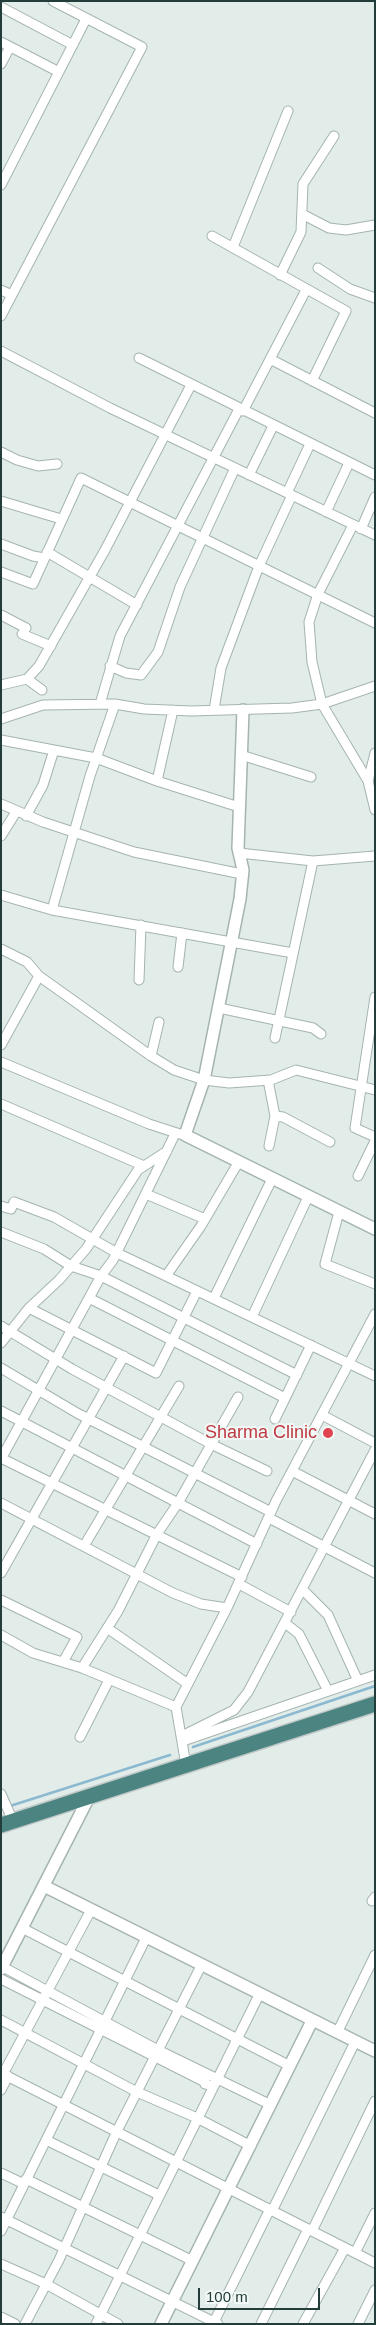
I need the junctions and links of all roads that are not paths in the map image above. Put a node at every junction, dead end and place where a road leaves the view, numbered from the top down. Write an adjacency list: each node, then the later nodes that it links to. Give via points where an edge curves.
1 (53, 1): 3 (street)
2 (1, 7): 5 (street)
3 (86, 19): 5 (street); 19 (street, via 142,47)
4 (6, 45): 6 (street); 7 (street)
5 (73, 45): 7 (street)
6 (1, 64)
7 (59, 72): 10 (street)
8 (288, 111): 14 (street)
9 (334, 136): 11 (street, via 304,184)
10 (1, 185)
11 (302, 214): 12 (street, via 329,228 346,230); 16 (street, via 301,232)
12 (375, 225)
13 (212, 236): 14 (street)
14 (233, 247): 16 (street)
15 (318, 268): 20 (street, via 350,289)
16 (280, 275): 18 (street)
17 (1, 290): 19 (street)
18 (306, 290): 24 (street); 25 (street, via 346,312)
19 (12, 295): 21 (street)
20 (375, 298)
21 (1, 316)
22 (1, 351): 30 (street)
23 (138, 358): 26 (street)
24 (270, 360): 25 (street); 27 (street)
25 (312, 381): 28 (street)
26 (191, 385): 27 (street); 30 (street)
27 (241, 410): 29 (street); 33 (street)
28 (375, 413)
29 (273, 426): 31 (street); 37 (street)
30 (165, 434): 33 (street); 41 (street)
31 (310, 444): 34 (street); 39 (street)
32 (1, 452): 35 (street, via 38,466)
33 (214, 458): 36 (street); 45 (street)
34 (349, 463): 38 (street); 43 (street)
35 (58, 464)
36 (236, 468): 37 (street); 48 (street)
37 (249, 474): 39 (street)
38 (375, 476)
39 (290, 494): 43 (street); 51 (street)
40 (375, 497): 46 (street)
41 (130, 500): 44 (street, via 81,478); 45 (street); 53 (street)
42 (1, 501): 44 (street)
43 (326, 512): 46 (street)
44 (61, 519): 50 (street)
45 (179, 525): 48 (street); 55 (street)
46 (357, 527): 47 (street); 54 (street)
47 (375, 536)
48 (202, 537): 51 (street); 59 (street, via 180,587 158,652 141,675)
49 (1, 544): 50 (street, via 32,556)
50 (45, 555): 52 (street, via 33,584); 53 (street)
51 (259, 566): 54 (street); 68 (street, via 221,668)
52 (1, 572)
53 (89, 579): 55 (street); 58 (street)
54 (318, 594): 57 (street); 66 (street, via 310,622 312,662)
55 (136, 605): 59 (street, via 120,636)
56 (1, 615): 58 (street)
57 (375, 623)
58 (51, 646): 60 (street)
59 (110, 666): 64 (street)
60 (27, 679): 61 (street); 63 (street)
61 (1, 685)
62 (375, 686): 66 (street)
63 (42, 690)
64 (100, 704): 65 (street); 70 (street, via 43,705)
65 (116, 704): 67 (street); 75 (street)
66 (322, 704): 69 (street); 78 (street)
67 (173, 710): 68 (street); 77 (street)
68 (214, 710): 69 (street)
69 (243, 710): 74 (street)
70 (1, 719)
71 (1, 740): 72 (street)
72 (54, 750): 75 (street); 83 (street, via 43,785)
73 (375, 753): 78 (street)
74 (241, 755): 76 (street); 80 (street)
75 (96, 758): 77 (street); 84 (street)
76 (311, 777)
77 (157, 781): 80 (street)
78 (368, 781): 81 (street)
79 (1, 804): 82 (street)
80 (239, 807): 86 (street)
81 (375, 810)
82 (16, 812): 83 (street); 85 (street)
83 (26, 816): 84 (street)
84 (74, 831): 89 (street, via 134,852); 91 (street)
85 (1, 836)
86 (239, 853): 88 (street); 89 (street)
87 (375, 856): 88 (street)
88 (313, 861): 96 (street)
89 (242, 874): 94 (street)
90 (1, 895): 91 (street)
91 (52, 910): 92 (street)
92 (141, 925): 93 (street); 99 (street)
93 (182, 932): 94 (street); 97 (street)
94 (230, 941): 96 (street); 101 (street)
95 (1, 949): 98 (street, via 27,962)
96 (293, 953): 103 (street)
97 (178, 967)
98 (40, 976): 107 (street); 108 (street)
99 (139, 980)
100 (375, 997): 102 (street)
101 (219, 1008): 103 (street); 110 (street)
102 (374, 1009): 112 (street)
103 (279, 1020): 105 (street, via 313,1028); 106 (street)
104 (159, 1022): 108 (street)
105 (321, 1034)
106 (275, 1038)
107 (1, 1045)
108 (151, 1056): 110 (street, via 174,1070)
109 (1, 1062): 116 (street)
110 (204, 1080): 111 (street, via 229,1083); 116 (street)
111 (268, 1080): 112 (street, via 296,1070); 115 (street)
112 (361, 1086): 113 (street); 117 (street, via 355,1128)
113 (375, 1090)
114 (1, 1104): 122 (street)
115 (275, 1116): 118 (street, via 283,1117); 119 (street)
116 (180, 1134): 120 (street); 121 (street)
117 (375, 1139): 123 (street)
118 (330, 1142)
119 (269, 1146)
120 (167, 1150): 122 (street); 125 (street)
121 (238, 1163): 124 (street); 129 (street)
122 (144, 1166): 132 (street, via 138,1170)
123 (358, 1176)
124 (272, 1180): 126 (street); 140 (street)
125 (146, 1194): 129 (street); 133 (street)
126 (308, 1197): 128 (street); 143 (street)
127 (1, 1206): 132 (street, via 11,1209 14,1202 54,1217)
128 (339, 1212): 130 (street); 137 (street, via 325,1264)
129 (205, 1219): 136 (street)
130 (375, 1229)
131 (1, 1232): 134 (street, via 44,1250)
132 (93, 1238): 133 (street); 134 (street)
133 (117, 1252): 135 (street); 136 (street)
134 (71, 1266): 135 (street); 141 (street)
135 (101, 1276): 139 (street); 144 (street)
136 (166, 1276): 138 (street)
137 (375, 1284)
138 (197, 1290): 140 (street); 144 (street)
139 (89, 1298): 146 (street); 148 (street)
140 (214, 1298): 143 (street)
141 (28, 1308): 146 (street); 147 (street)
142 (375, 1314): 153 (street)
143 (252, 1317): 150 (street)
144 (182, 1318): 148 (street); 155 (street)
145 (1, 1326): 147 (street)
146 (72, 1329): 151 (street); 152 (street)
147 (10, 1330): 149 (street); 152 (street)
148 (171, 1342): 151 (street, via 156,1373); 161 (street)
149 (1, 1343)
150 (311, 1345): 153 (street); 155 (street)
151 (124, 1356): 158 (street)
152 (55, 1360): 158 (street); 159 (street)
153 (349, 1362): 156 (street); 163 (street)
154 (1, 1368): 159 (street)
155 (297, 1375): 161 (street)
156 (375, 1376)
157 (179, 1386): 164 (street)
158 (106, 1387): 164 (street); 165 (street)
159 (38, 1391): 165 (street); 167 (street)
160 (238, 1397): 169 (street)
161 (285, 1398): 166 (street)
162 (1, 1411): 167 (street)
163 (322, 1415): 168 (street); 175 (street)
164 (161, 1416): 169 (street); 170 (street)
165 (88, 1419): 170 (street); 171 (street)
166 (275, 1419)
167 (21, 1422): 171 (street); 173 (street)
168 (375, 1443)
169 (211, 1444): 174 (street); 176 (street)
170 (143, 1446): 176 (street); 177 (street)
171 (71, 1448): 177 (street); 178 (street)
172 (375, 1450): 179 (street)
173 (1, 1459): 178 (street)
174 (267, 1471)
175 (292, 1471): 179 (street); 184 (street)
176 (195, 1472): 181 (street); 184 (street)
177 (125, 1476): 181 (street); 182 (street)
178 (52, 1483): 182 (street); 185 (street)
179 (349, 1500): 183 (street); 189 (street)
180 (1, 1503): 185 (street)
181 (178, 1503): 186 (street); 187 (street)
182 (105, 1509): 186 (street); 188 (street)
183 (375, 1514)
184 (270, 1515): 187 (street); 189 (street)
185 (32, 1519): 188 (street); 190 (street)
186 (157, 1534): 192 (street); 193 (street)
187 (257, 1544): 193 (street)
188 (84, 1546): 192 (street)
189 (324, 1547): 191 (street); 194 (street)
190 (1, 1573)
191 (375, 1573)
192 (138, 1574): 196 (street, via 201,1604); 199 (street)
193 (240, 1581): 196 (street); 197 (street)
194 (302, 1589): 197 (street); 205 (street, via 328,1614)
195 (1, 1600): 201 (street, via 77,1637)
196 (228, 1608): 206 (street)
197 (291, 1612): 198 (street)
198 (285, 1623): 207 (street, via 299,1634); 211 (street, via 248,1692 234,1710)
199 (107, 1628): 202 (street); 206 (street)
200 (1, 1634): 201 (street, via 33,1653)
201 (63, 1662): 202 (street)
202 (82, 1668): 204 (street)
203 (375, 1675): 205 (street)
204 (109, 1680): 209 (street); 210 (street)
205 (358, 1681): 207 (street)
206 (188, 1684): 209 (street)
207 (328, 1691): 211 (street)
208 (375, 1704): 212 (highway)
209 (176, 1707): 211 (street)
210 (80, 1737)
211 (182, 1739): 212 (street)
212 (186, 1765): 214 (highway)
213 (1, 1794): 215 (street)
214 (89, 1796): 215 (highway); 216 (street)
215 (7, 1823)
216 (44, 1886): 217 (street); 218 (street)
217 (91, 1910): 219 (street); 220 (street)
218 (22, 1928): 220 (street); 223 (street)
219 (146, 1938): 222 (street); 225 (street)
220 (68, 1952): 225 (street); 227 (street)
221 (375, 1955): 232 (street)
222 (202, 1966): 226 (street); 228 (street)
223 (2, 1968): 227 (street)
224 (1, 1979): 227 (street)
225 (125, 1980): 228 (street); 231 (street)
226 (259, 1994): 230 (street); 234 (street)
227 (46, 1996): 231 (street); 233 (street)
228 (179, 2009): 234 (street); 237 (street)
229 (1, 2020): 233 (street)
230 (312, 2021): 232 (street); 239 (street)
231 (102, 2025): 237 (street); 238 (street)
232 (337, 2033): 235 (street)
233 (26, 2034): 238 (street); 240 (street)
234 (237, 2038): 239 (street); 241 (street)
235 (354, 2042): 236 (street); 258 (street)
236 (375, 2051)
237 (156, 2054): 241 (street); 243 (street)
238 (83, 2064): 243 (street); 245 (street)
239 (290, 2066): 246 (street)
240 (4, 2074): 242 (street); 245 (street)
241 (215, 2083): 246 (street); 247 (street)
242 (1, 2090)
243 (137, 2092): 247 (street); 248 (street)
244 (375, 2100): 261 (street)
245 (63, 2104): 248 (street); 249 (street)
246 (271, 2106): 250 (street)
247 (197, 2118): 250 (street); 251 (street)
248 (117, 2131): 251 (street); 252 (street)
249 (46, 2140): 252 (street); 254 (street)
250 (251, 2146): 255 (street)
251 (176, 2161): 255 (street); 256 (street)
252 (101, 2168): 256 (street); 257 (street)
253 (1, 2173): 254 (street)
254 (25, 2182): 257 (street); 260 (street)
255 (230, 2188): 258 (street); 267 (street)
256 (159, 2195): 263 (street)
257 (82, 2208): 263 (street); 264 (street)
258 (271, 2210): 261 (street); 276 (street)
259 (375, 2213): 266 (street)
260 (4, 2218): 262 (street); 264 (street)
261 (310, 2230): 265 (street); 282 (street)
262 (1, 2231)
263 (139, 2236): 267 (street); 270 (street)
264 (64, 2247): 270 (street); 271 (street)
265 (345, 2248): 266 (street); 283 (street)
266 (355, 2253): 268 (street)
267 (193, 2261): 273 (street)
268 (375, 2263)
269 (1, 2264): 271 (street)
270 (120, 2275): 273 (street); 274 (street)
271 (46, 2284): 274 (street); 278 (street)
272 (375, 2290): 284 (street)
273 (173, 2302): 276 (street); 281 (street)
274 (100, 2315): 279 (street); 280 (street)
275 (1, 2317): 277 (street)
276 (215, 2323)
277 (15, 2324)
278 (25, 2324)
279 (96, 2324)
280 (118, 2324)
281 (161, 2324)
282 (261, 2324)
283 (303, 2324)
284 (358, 2324)

